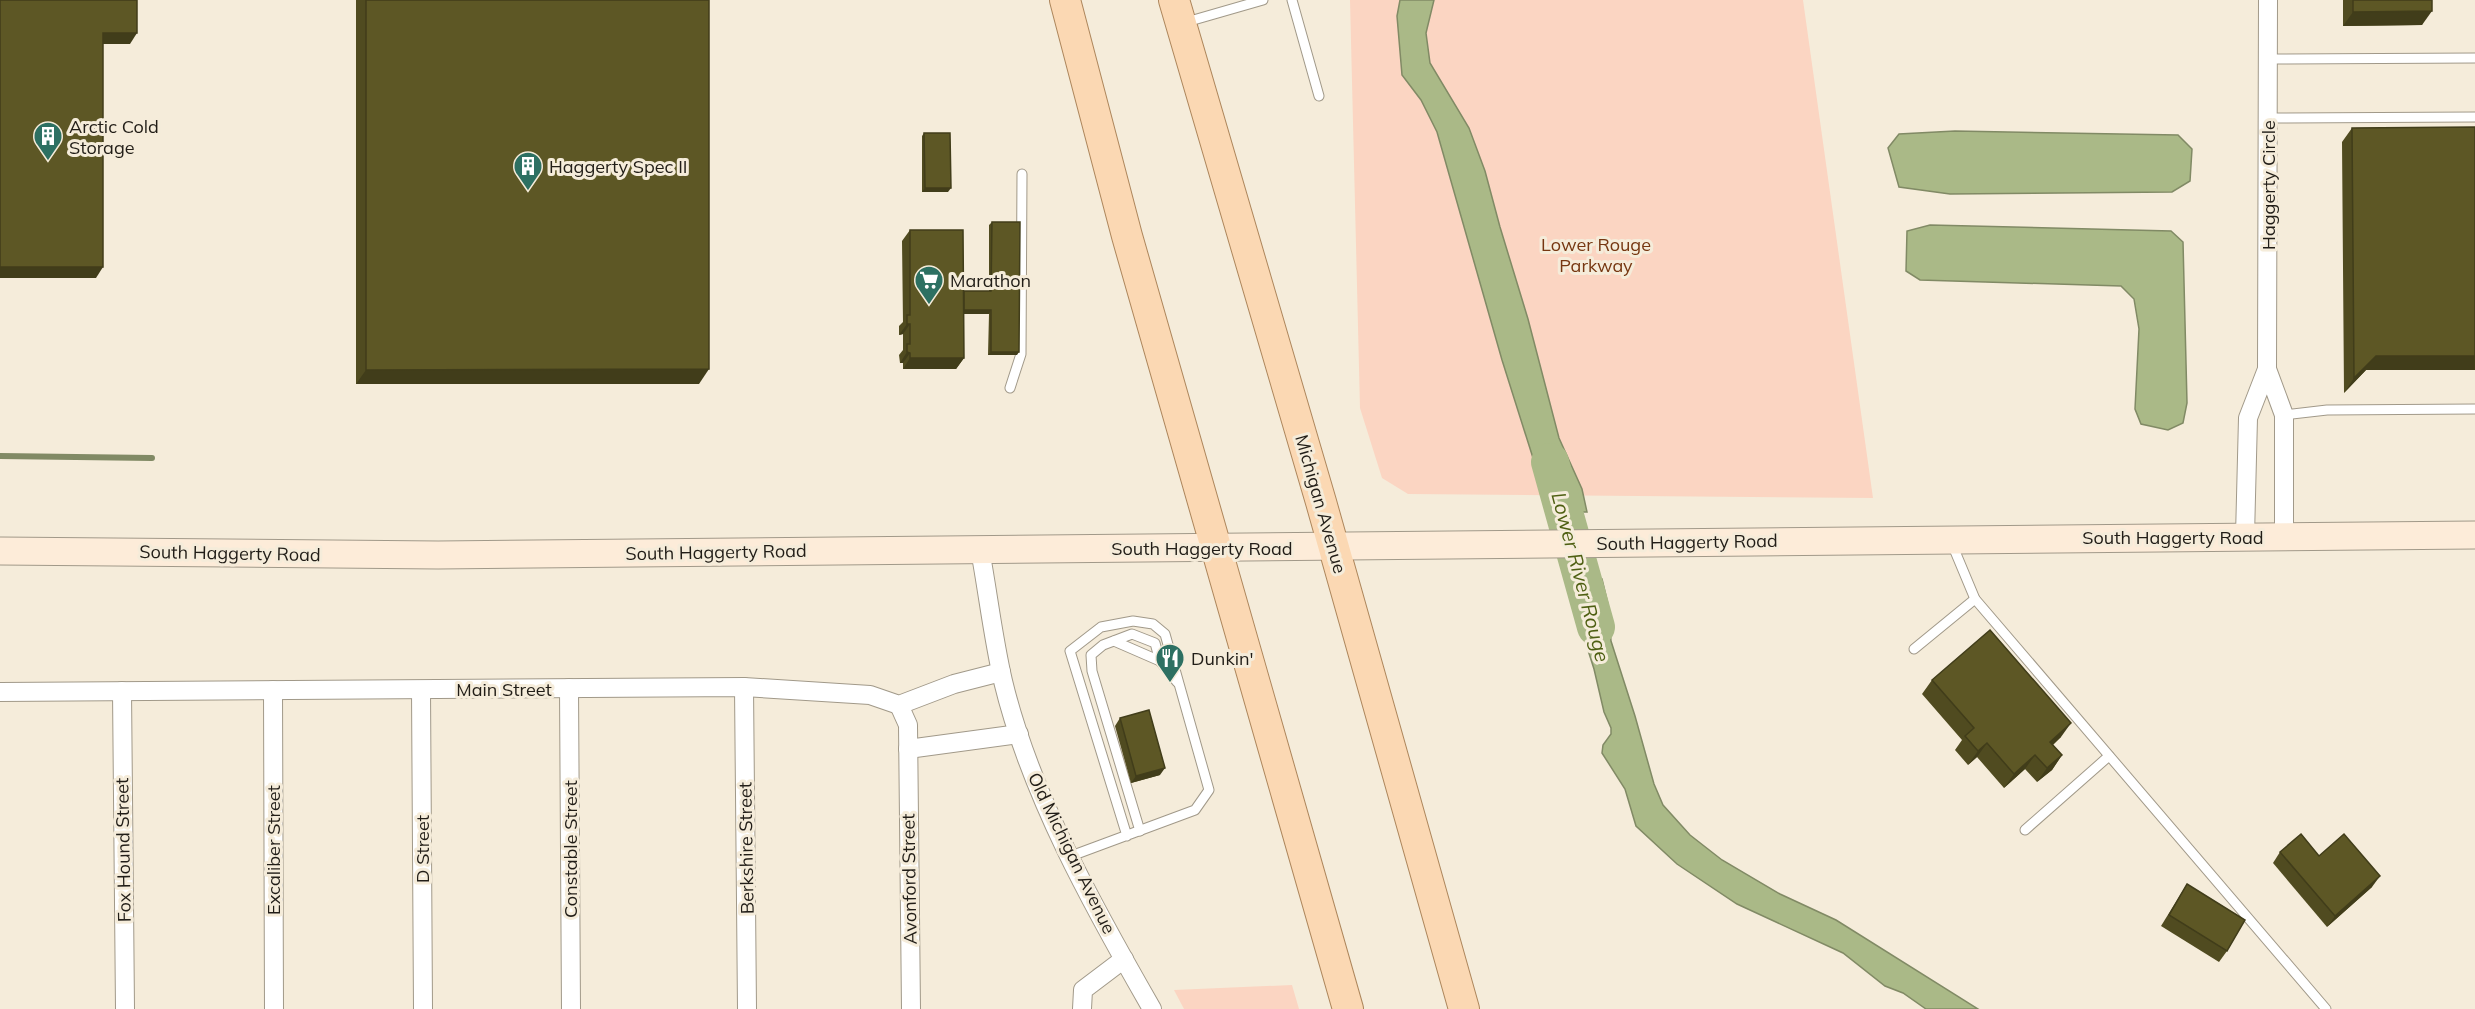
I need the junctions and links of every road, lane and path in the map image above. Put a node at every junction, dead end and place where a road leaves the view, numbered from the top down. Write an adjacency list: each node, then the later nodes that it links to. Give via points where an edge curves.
1 (1065, 0): 20 (main road, via 1127,236)
2 (1263, 0): 5 (lane)
3 (1292, 0): 8 (lane)
4 (2268, 0): 7 (street, Haggerty Circle)
5 (1177, 12): 21 (main road, Michigan Avenue)
6 (2475, 58): 7 (lane)
7 (2269, 59): 10 (street, Haggerty Circle)
8 (1319, 96)
9 (2475, 117): 10 (lane)
10 (2269, 118): 12 (street, Haggerty Circle)
11 (1022, 174): 13 (lane, via 1021,354)
12 (2267, 369): 15 (street, Haggerty Circle); 17 (street, Haggerty Circle, via 2248,418)
13 (1010, 388)
14 (2475, 409): 15 (lane, via 2327,410)
15 (2284, 415): 18 (street, Haggerty Circle)
16 (2475, 535): 18 (main road, South Haggerty Road)
17 (2245, 536): 18 (main road, South Haggerty Road); 19 (main road, South Haggerty Road)
18 (2284, 536)
19 (1950, 539): 21 (main road, South Haggerty Road); 24 (lane)
20 (1217, 547): 21 (main road, South Haggerty Road); 22 (main road, South Haggerty Road); 53 (main road)
21 (1334, 547): 54 (main road, Michigan Avenue)
22 (981, 550): 23 (main road, South Haggerty Road, via 438,555); 28 (street, Old Michigan Avenue)
23 (0, 551)
24 (1976, 599): 26 (lane); 39 (lane)
25 (1114, 641): 27 (lane); 27 (lane, via 1132,634 1155,644); 41 (lane, via 1091,655 1092,671)
26 (1914, 649)
27 (1160, 662): 29 (lane)
28 (1001, 672): 36 (street, via 954,684); 37 (street, Old Michigan Avenue)
29 (1179, 684): 41 (lane, via 1209,790 1196,810); 42 (lane, via 1165,634 1153,624 1133,621 1101,627 1070,651)
30 (744, 687): 31 (street, Main Street); 36 (street, Main Street, via 870,695); 49 (street, Berkshire Street)
31 (569, 688): 33 (street, Main Street); 48 (street, Constable Street)
32 (273, 690): 33 (street, Main Street); 34 (street, Main Street); 46 (street, Excaliber Street)
33 (421, 690): 47 (street, D Street)
34 (122, 691): 35 (street, Main Street); 45 (street, Fox Hound Street)
35 (0, 692)
36 (899, 705): 38 (street, Avonford Street, via 908,725)
37 (1019, 734): 38 (street); 43 (street, Old Michigan Avenue, via 1047,808)
38 (908, 749): 50 (street, Avonford Street)
39 (2109, 756): 40 (lane); 55 (lane)
40 (2025, 830)
41 (1140, 831): 42 (lane)
42 (1127, 836): 43 (lane)
43 (1071, 856): 44 (street, Old Michigan Avenue)
44 (1124, 959): 51 (street, via 1083,990); 52 (street, Old Michigan Avenue)
45 (125, 1009)
46 (274, 1009)
47 (423, 1009)
48 (572, 1009)
49 (747, 1009)
50 (911, 1009)
51 (1082, 1009)
52 (1152, 1009)
53 (1348, 1009)
54 (1464, 1009)
55 (2326, 1009)

